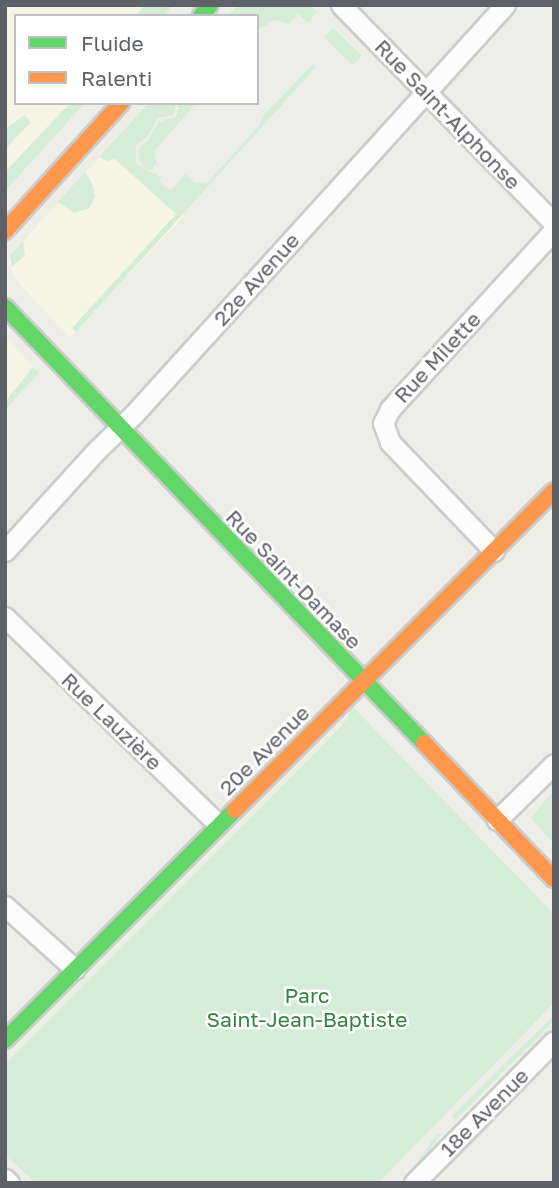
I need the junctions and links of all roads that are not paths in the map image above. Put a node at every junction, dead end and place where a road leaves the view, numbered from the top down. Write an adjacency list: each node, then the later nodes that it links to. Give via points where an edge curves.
1 (341, 5): 3 (street, Rue Saint-Alphonse)
2 (505, 5): 3 (street, 22e Avenue)
3 (426, 92): 5 (street, Rue Saint-Alphonse); 9 (street, 22e Avenue)
4 (119, 105): 7 (street)
5 (554, 223)
6 (554, 230): 12 (street, Rue Milette, via 384,418 390,442)
7 (5, 231)
8 (5, 307): 9 (street, Rue Saint-Damase)
9 (120, 427): 11 (street, 22e Avenue); 14 (street, Rue Saint-Damase)
10 (554, 491): 12 (street, 20e Avenue)
11 (5, 551)
12 (494, 551): 14 (street, 20e Avenue)
13 (5, 617): 17 (street, Rue Lauzière)
14 (362, 681): 16 (street, Rue Saint-Damase); 17 (street, 20e Avenue)
15 (554, 764): 16 (street)
16 (497, 820): 18 (street, Rue Saint-Damase)
17 (218, 824): 20 (street, 20e Avenue)
18 (554, 879)
19 (5, 906): 20 (street)
20 (75, 969): 21 (street, 20e Avenue)
21 (5, 1040)
22 (554, 1041): 25 (street, 18e Avenue)
23 (5, 1179): 24 (street)
24 (9, 1183)
25 (414, 1183)

